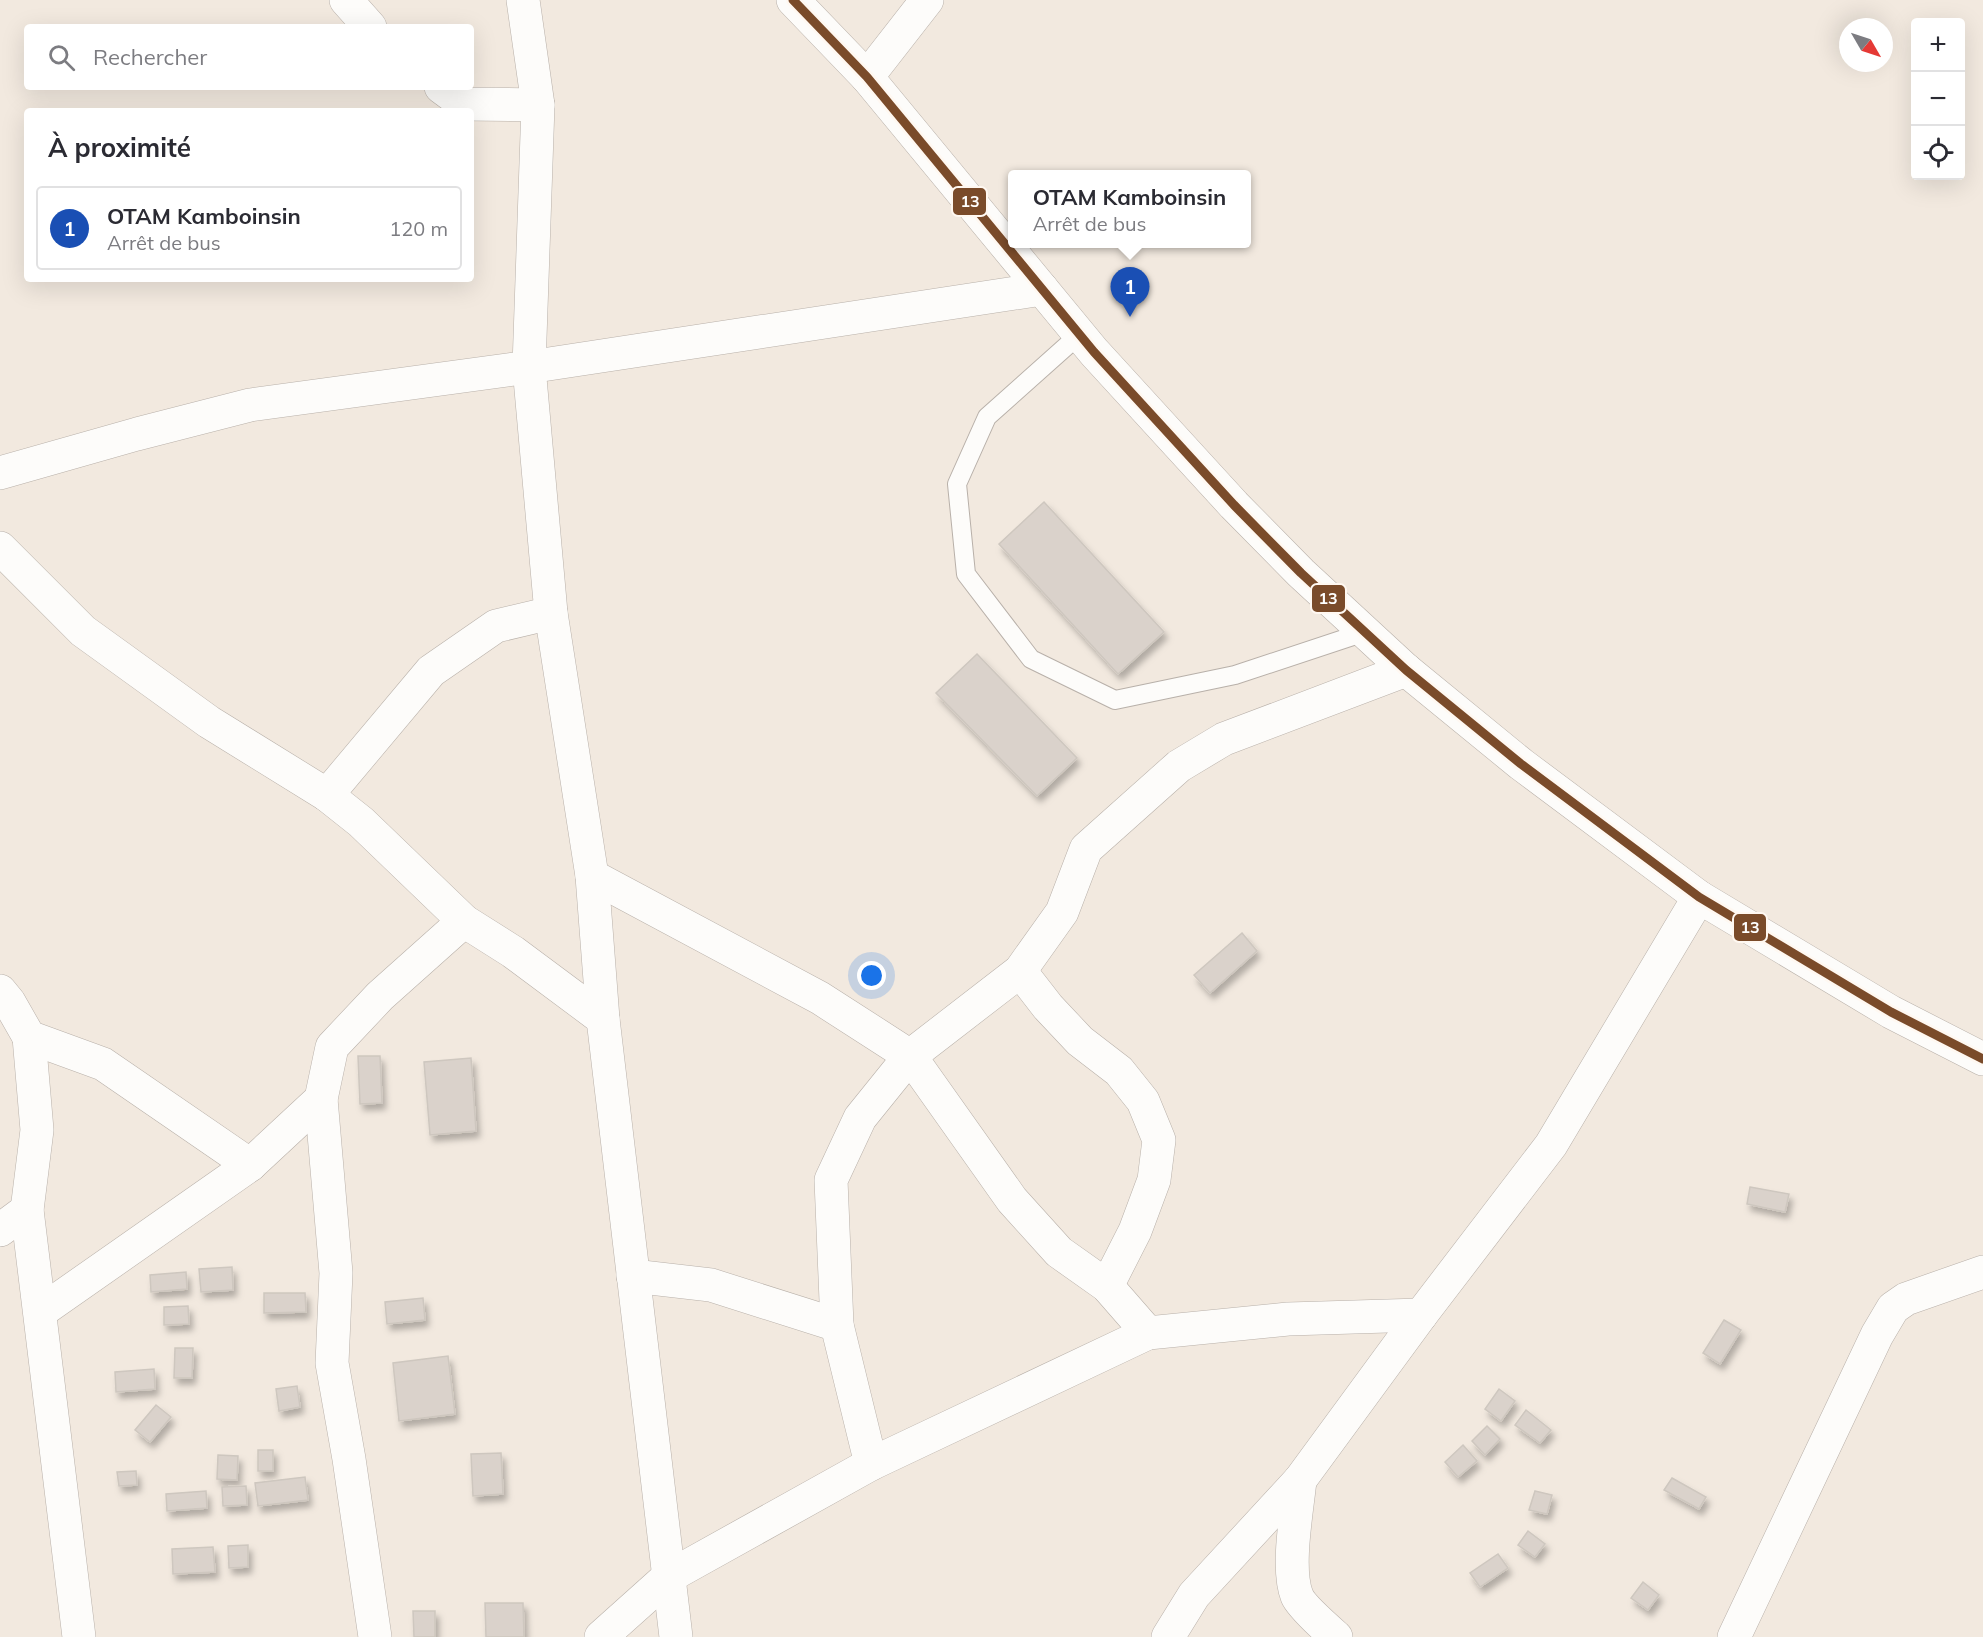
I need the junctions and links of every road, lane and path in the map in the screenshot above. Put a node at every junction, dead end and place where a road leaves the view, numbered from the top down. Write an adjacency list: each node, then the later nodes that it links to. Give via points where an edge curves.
1 (346, 0): 5 (street)
2 (524, 0): 8 (street)
3 (793, 0): 6 (street)
4 (927, 0): 6 (street)
5 (367, 24)
6 (867, 77): 10 (street)
7 (445, 90): 8 (street, via 464,104)
8 (538, 105): 13 (street)
9 (1008, 248): 11 (street)
10 (1008, 248)
11 (1042, 289): 12 (street); 13 (street)
12 (1080, 334): 17 (street, via 1234,505); 17 (lane, via 987,417 957,484 966,574 1031,659 1115,700 1234,675)
13 (529, 368): 14 (street, via 250,405); 16 (street)
14 (0, 473)
15 (0, 548): 19 (street, via 83,631 209,722)
16 (551, 613): 19 (street, via 496,626 431,671); 20 (street)
17 (1365, 632): 18 (street)
18 (1406, 670): 21 (street, via 1521,764); 23 (street, via 1224,739 1179,766 1086,849 1062,912)
19 (327, 795): 22 (street, via 361,822)
20 (592, 876): 25 (street); 27 (street, via 820,998)
21 (1699, 897): 28 (street, via 1891,1012); 37 (street, via 1551,1145)
22 (464, 921): 25 (street); 29 (street, via 380,996 332,1047)
23 (1020, 971): 27 (street); 35 (street, via 1080,1041 1119,1071 1143,1101 1159,1140 1147,1201)
24 (0, 991): 26 (street)
25 (603, 1019): 34 (street)
26 (29, 1037): 30 (street, via 103,1064); 31 (street, via 37,1130)
27 (910, 1056): 35 (street, via 1012,1200 1059,1252); 38 (street, via 860,1118 831,1180)
28 (1983, 1059)
29 (321, 1099): 30 (street); 44 (street, via 336,1273 332,1363)
30 (250, 1164): 36 (street)
31 (27, 1210): 32 (street); 36 (street)
32 (0, 1230)
33 (1983, 1272): 49 (street, via 1906,1299 1893,1308)
34 (633, 1276): 38 (street, via 711,1285); 42 (street)
35 (1107, 1286): 39 (street)
36 (40, 1312): 43 (street)
37 (1421, 1315): 39 (street, via 1288,1319); 41 (street)
38 (837, 1325): 40 (street)
39 (1148, 1333): 40 (street)
40 (871, 1464): 42 (street)
41 (1300, 1480): 47 (street, via 1194,1595); 48 (street, via 1293,1541 1298,1598)
42 (668, 1577): 45 (street); 46 (street)
43 (79, 1637)
44 (375, 1637)
45 (601, 1637)
46 (676, 1637)
47 (1168, 1637)
48 (1336, 1637)
49 (1734, 1637)

